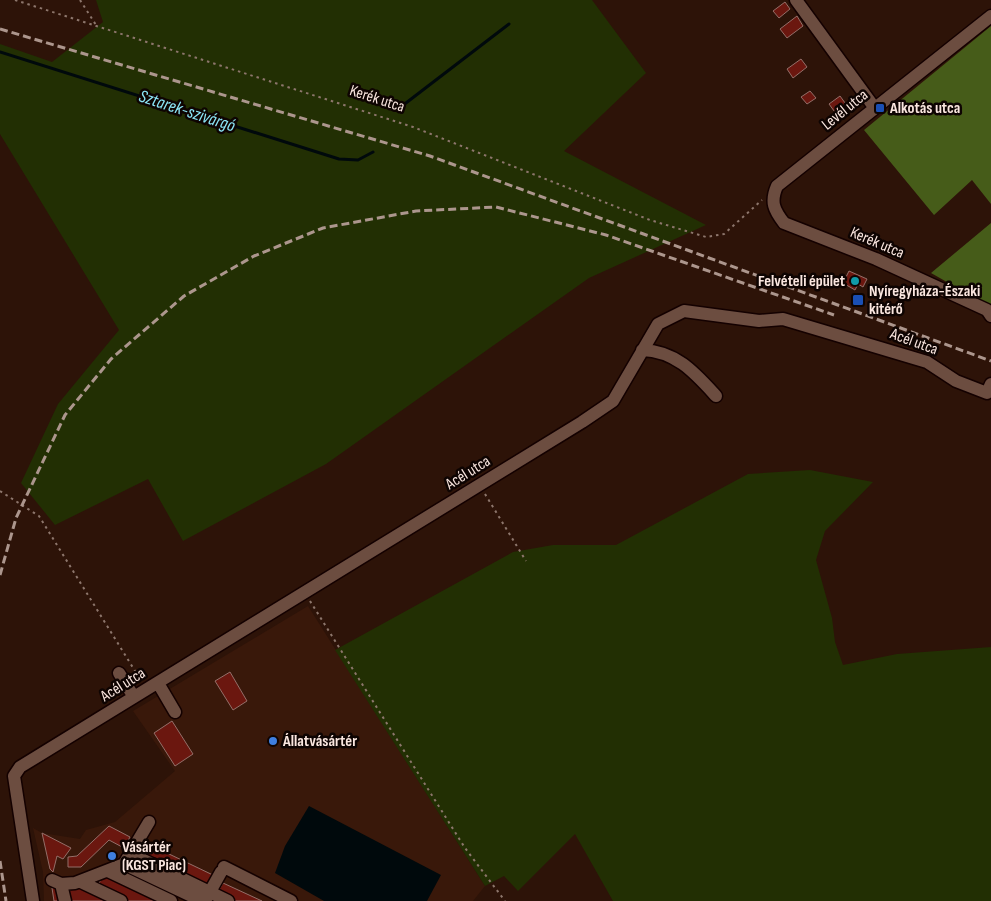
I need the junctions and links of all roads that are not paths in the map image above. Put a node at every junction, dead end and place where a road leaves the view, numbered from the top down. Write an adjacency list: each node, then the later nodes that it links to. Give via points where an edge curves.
1 (796, 0): 3 (street)
2 (991, 16): 3 (street, Levél utca)
3 (874, 107): 4 (street, Levél utca)
4 (777, 186): 5 (street, Kerék utca, via 772,198 774,210 784,223 876,259 987,310)
5 (991, 316)
6 (642, 350): 7 (street, Acél utca, via 658,324 684,311 749,320 783,319 927,362 956,381); 8 (street, via 684,363); 10 (street, Acél utca, via 613,401)
7 (989, 388)
8 (716, 396)
9 (119, 673): 11 (street)
10 (152, 686): 11 (street, Acél utca); 12 (street)
11 (134, 697): 16 (street, Acél utca, via 20,767 14,776)
12 (175, 712)
13 (149, 822): 14 (street)
14 (128, 859): 15 (street); 19 (street)
15 (108, 871): 18 (street); 23 (street)
16 (30, 876): 17 (street); 20 (street, Acél utca)
17 (53, 880): 18 (street); 21 (street)
18 (82, 882): 22 (street)
19 (205, 898): 24 (street); 25 (street, via 222,869)
20 (33, 901)
21 (65, 901)
22 (121, 901)
23 (171, 901)
24 (228, 901)
25 (291, 901)

